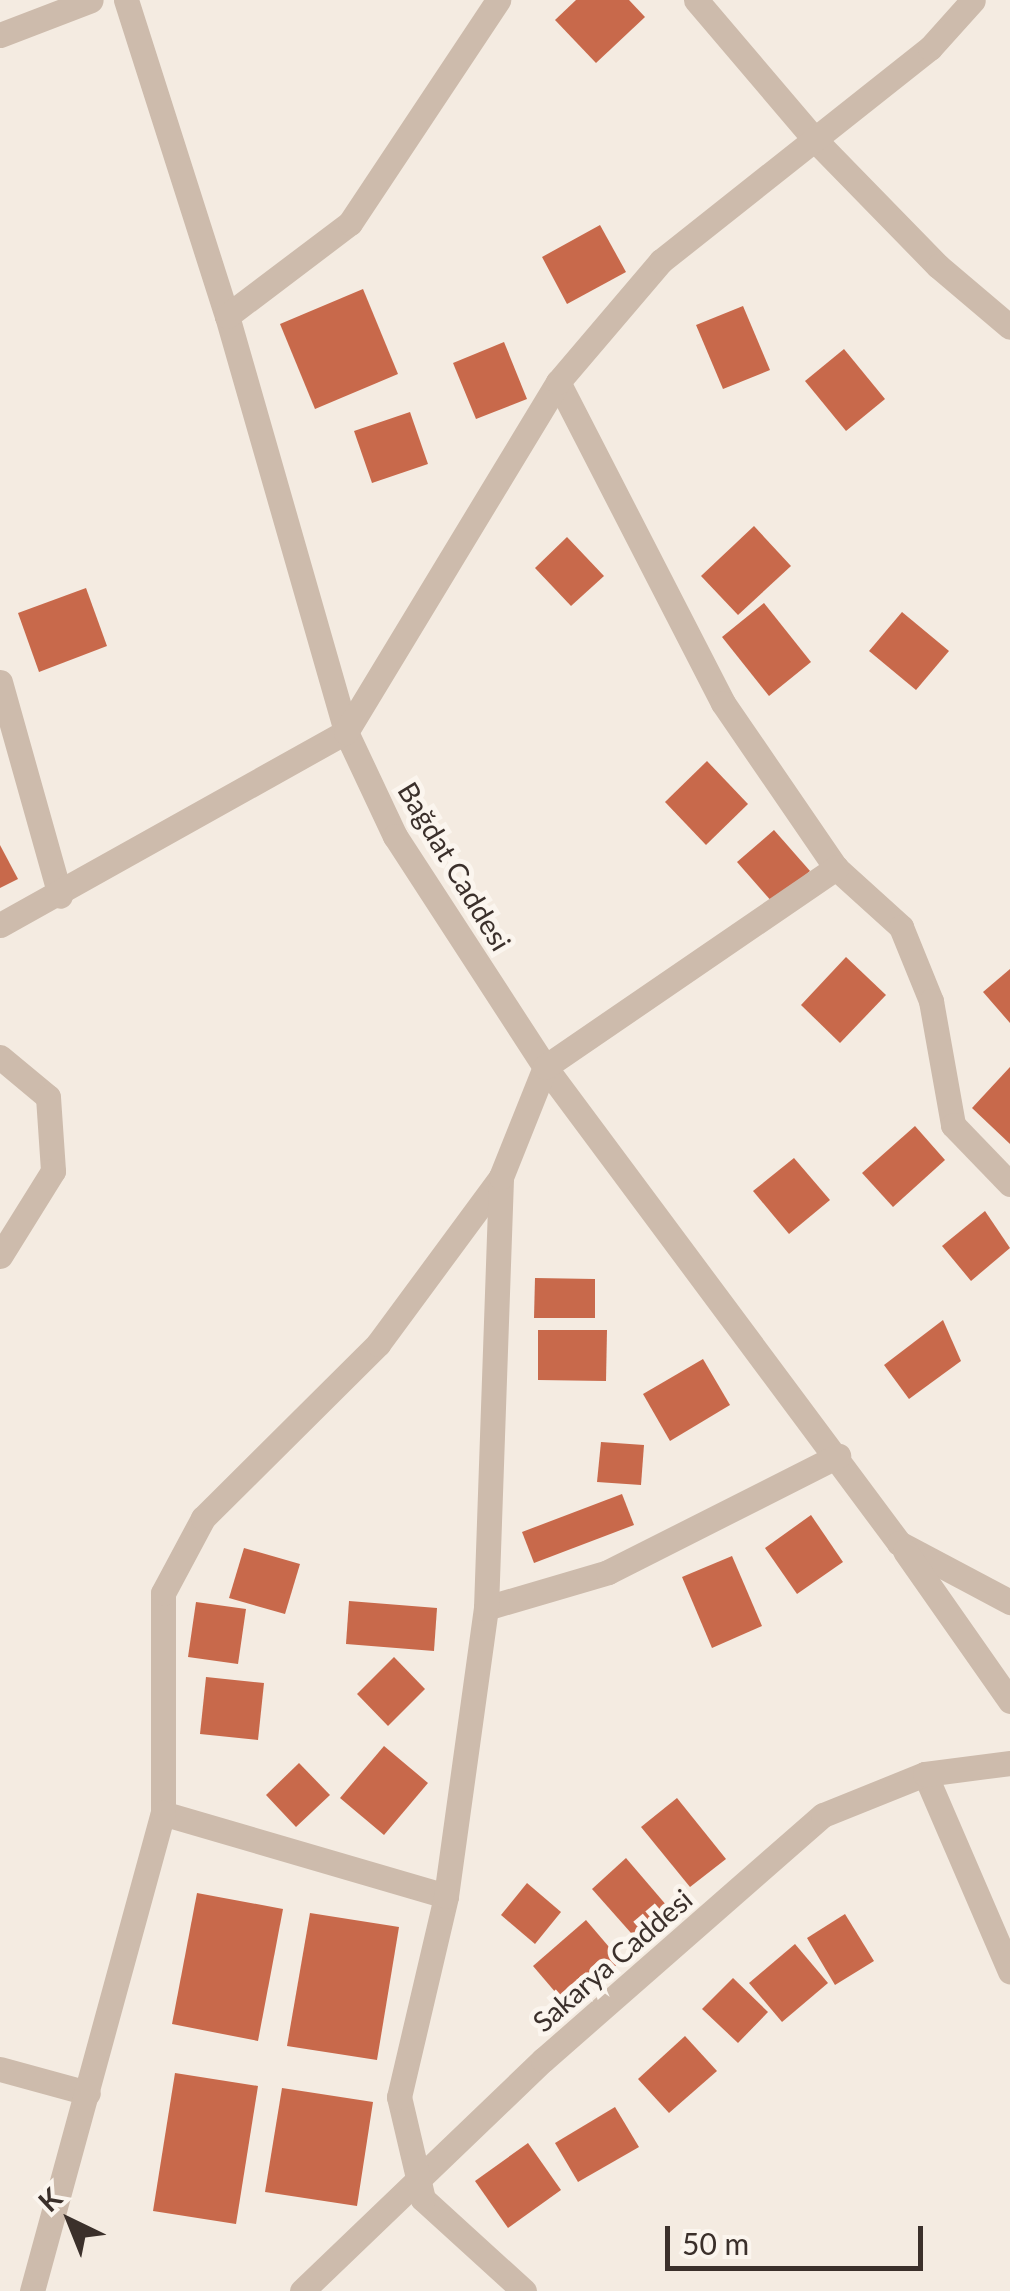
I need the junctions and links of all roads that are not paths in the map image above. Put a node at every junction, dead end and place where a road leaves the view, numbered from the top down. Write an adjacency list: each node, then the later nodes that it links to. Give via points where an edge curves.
1 (91, 0): 6 (street)
2 (126, 0): 8 (street, Bağdat Caddesi)
3 (498, 0): 8 (street, via 350,223)
4 (696, 0): 7 (street)
5 (973, 0): 7 (street, via 930,48)
6 (0, 35)
7 (815, 140): 9 (street, via 938,266); 10 (street, via 662,261)
8 (226, 316): 12 (street, Bağdat Caddesi)
9 (1010, 327)
10 (558, 382): 12 (street); 13 (street, via 723,704)
11 (0, 682): 14 (street)
12 (346, 732): 14 (street); 17 (street, Bağdat Caddesi, via 395,836)
13 (836, 868): 17 (street); 19 (street, via 901,927 930,1001 953,1125)
14 (60, 896): 15 (street)
15 (0, 925)
16 (0, 1058): 20 (street, via 48,1097 53,1171)
17 (546, 1067): 18 (street); 21 (street, Bağdat Caddesi)
18 (501, 1178): 24 (street); 28 (street, via 378,1344 203,1518 162,1593)
19 (1010, 1184)
20 (0, 1256)
21 (838, 1456): 22 (street, Bağdat Caddesi); 24 (street, via 608,1572)
22 (899, 1543): 23 (street, Bağdat Caddesi); 25 (street)
23 (1010, 1602)
24 (486, 1608): 29 (street)
25 (1010, 1701)
26 (1010, 1763): 27 (street, Sakarya Caddesi)
27 (924, 1774): 30 (street); 33 (street, Sakarya Caddesi, via 862,1797 811,1826 543,2060)
28 (163, 1813): 29 (street); 32 (street)
29 (446, 1896): 33 (street, via 399,2097)
30 (1010, 1971)
31 (0, 2069): 32 (street)
32 (88, 2094): 34 (street)
33 (418, 2180): 35 (street, Sakarya Caddesi); 36 (street, via 423,2199)
34 (32, 2291)
35 (302, 2291)
36 (524, 2291)

